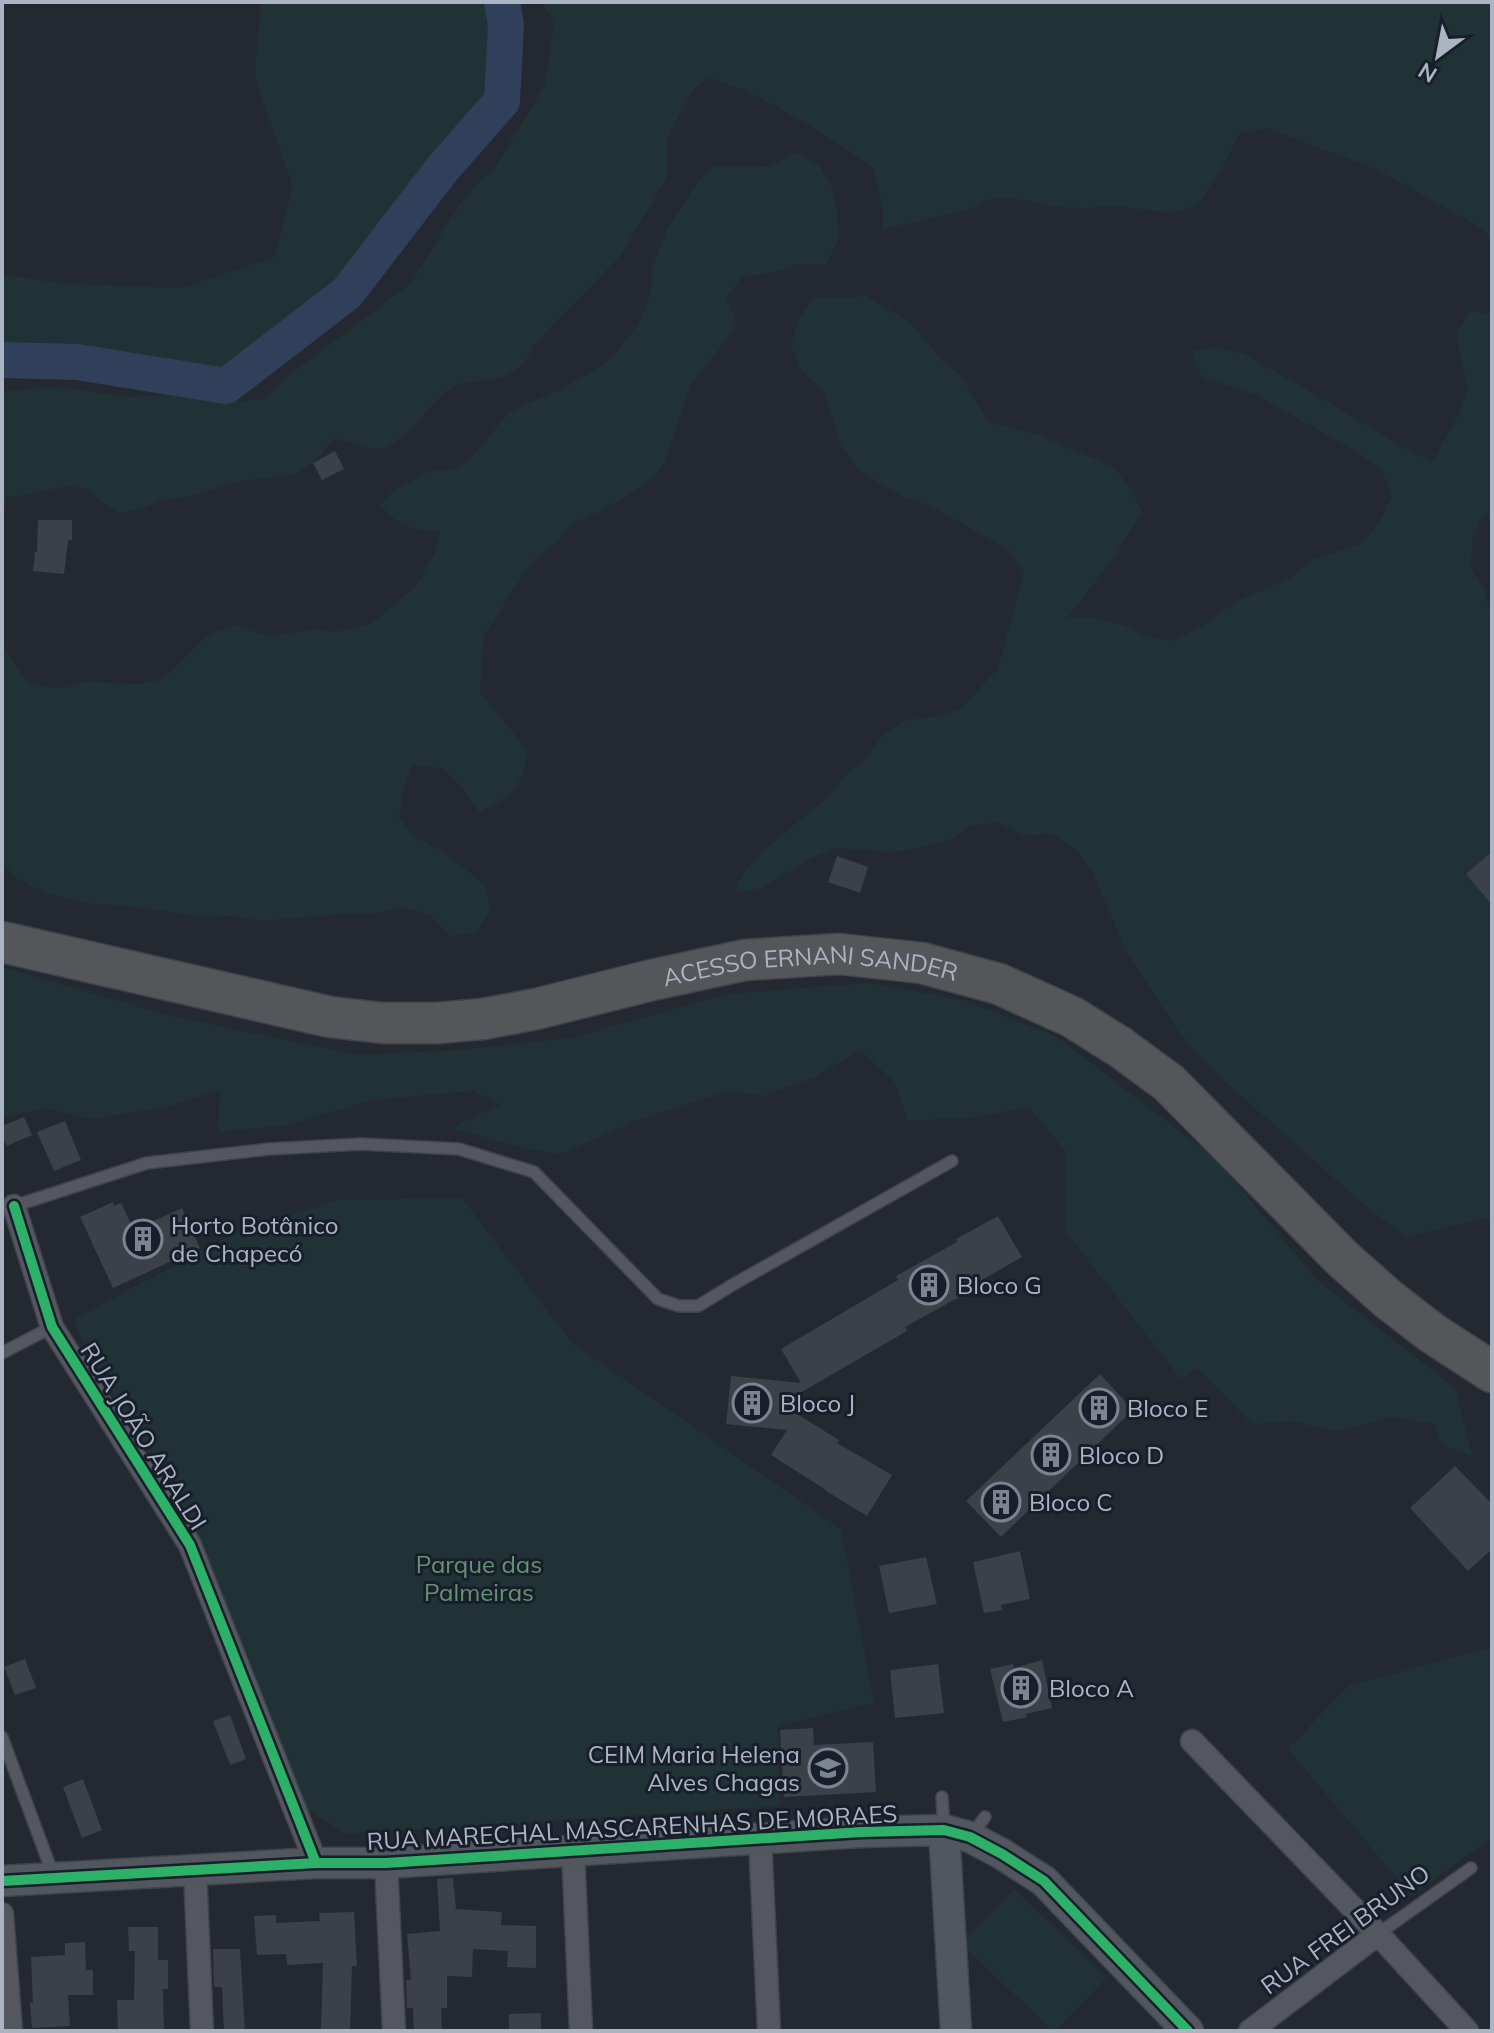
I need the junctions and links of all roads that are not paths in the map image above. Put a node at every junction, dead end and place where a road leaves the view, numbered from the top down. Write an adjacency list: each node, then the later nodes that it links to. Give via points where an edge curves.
1 (2, 942): 6 (highway, ACESSO ERNANI SANDER, via 330,1017 383,1023 483,1019 745,960 839,954 922,963 999,984 1072,1017 1169,1083 1343,1259 1432,1333)
2 (952, 1161): 3 (lane, via 698,1306 658,1299 534,1172 459,1149 361,1144 147,1163)
3 (8, 1206): 4 (street, RUA JOÃO ARALDI)
4 (52, 1327): 5 (lane); 13 (street, RUA JOÃO ARALDI, via 190,1545)
5 (2, 1353)
6 (1492, 1372)
7 (2, 1737): 17 (lane)
8 (1192, 1741): 20 (street)
9 (942, 1797): 10 (lane)
10 (967, 1828): 11 (street, RUA MARECHAL MASCARENHAS DE MORAES); 26 (street); 27 (street, RUA MARECHAL MASCARENHAS DE MORAES, via 1044,1881)
11 (760, 1838): 12 (street, RUA MARECHAL MASCARENHAS DE MORAES); 25 (street)
12 (573, 1850): 14 (street, RUA MARECHAL MASCARENHAS DE MORAES); 24 (street)
13 (316, 1863): 14 (street, RUA MARECHAL MASCARENHAS DE MORAES); 16 (street, RUA MARECHAL MASCARENHAS DE MORAES)
14 (386, 1863): 23 (street)
15 (1471, 1868): 20 (lane, RUA FREI BRUNO)
16 (195, 1871): 17 (street, RUA MARECHAL MASCARENHAS DE MORAES); 22 (street)
17 (54, 1878): 18 (street, RUA MARECHAL MASCARENHAS DE MORAES)
18 (2, 1881)
19 (2, 1914): 21 (street)
20 (1378, 1934): 28 (street, RUA FREI BRUNO); 29 (street)
21 (11, 2031)
22 (202, 2031)
23 (394, 2031)
24 (581, 2031)
25 (769, 2031)
26 (956, 2031)
27 (1188, 2031)
28 (1250, 2031)
29 (1467, 2031)

